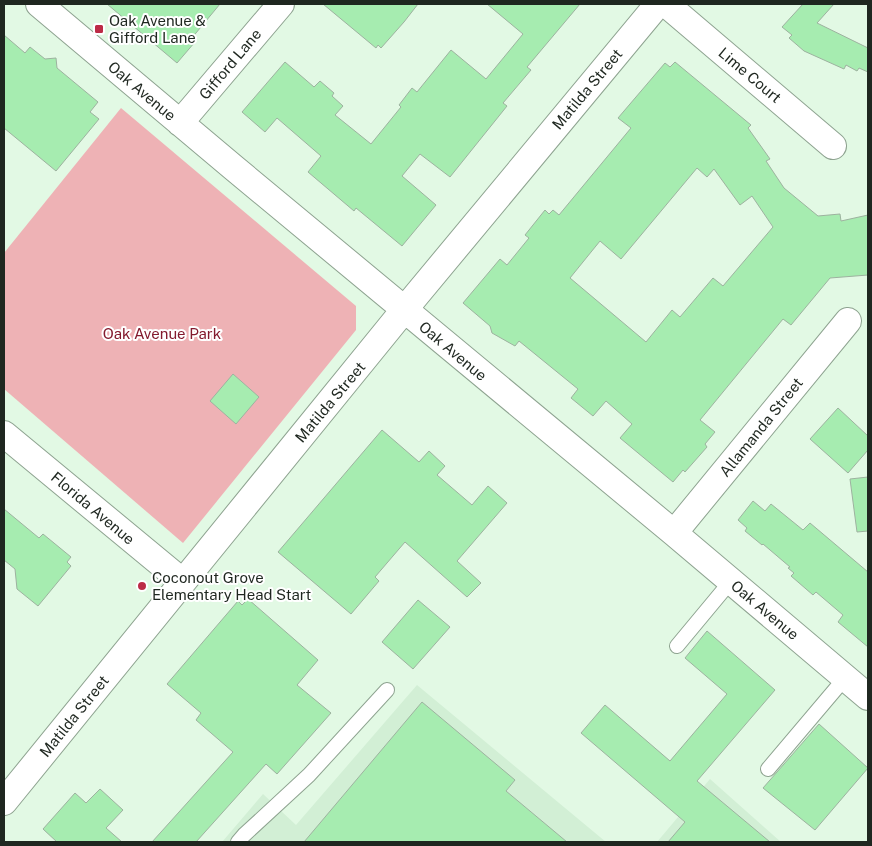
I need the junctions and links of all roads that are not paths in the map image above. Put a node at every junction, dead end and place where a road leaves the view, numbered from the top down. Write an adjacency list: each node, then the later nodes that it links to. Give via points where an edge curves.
1 (39, 4): 5 (street, Oak Avenue)
2 (281, 4): 5 (street, Gifford Lane)
3 (658, 4): 7 (street, Matilda Street)
4 (666, 4): 6 (street, Lime Court)
5 (180, 123): 7 (street, Oak Avenue)
6 (834, 146)
7 (404, 310): 10 (street, Oak Avenue); 12 (street, Matilda Street)
8 (848, 321): 10 (street, Allamanda Street)
9 (4, 434): 12 (street, Florida Avenue)
10 (674, 534): 11 (street, Oak Avenue)
11 (731, 581): 13 (lane); 14 (street, Oak Avenue)
12 (182, 582): 18 (street, Matilda Street)
13 (677, 646)
14 (846, 678): 16 (street, Oak Avenue); 17 (lane)
15 (387, 690): 19 (lane, via 309,775)
16 (868, 697)
17 (768, 769)
18 (4, 802)
19 (238, 842)

